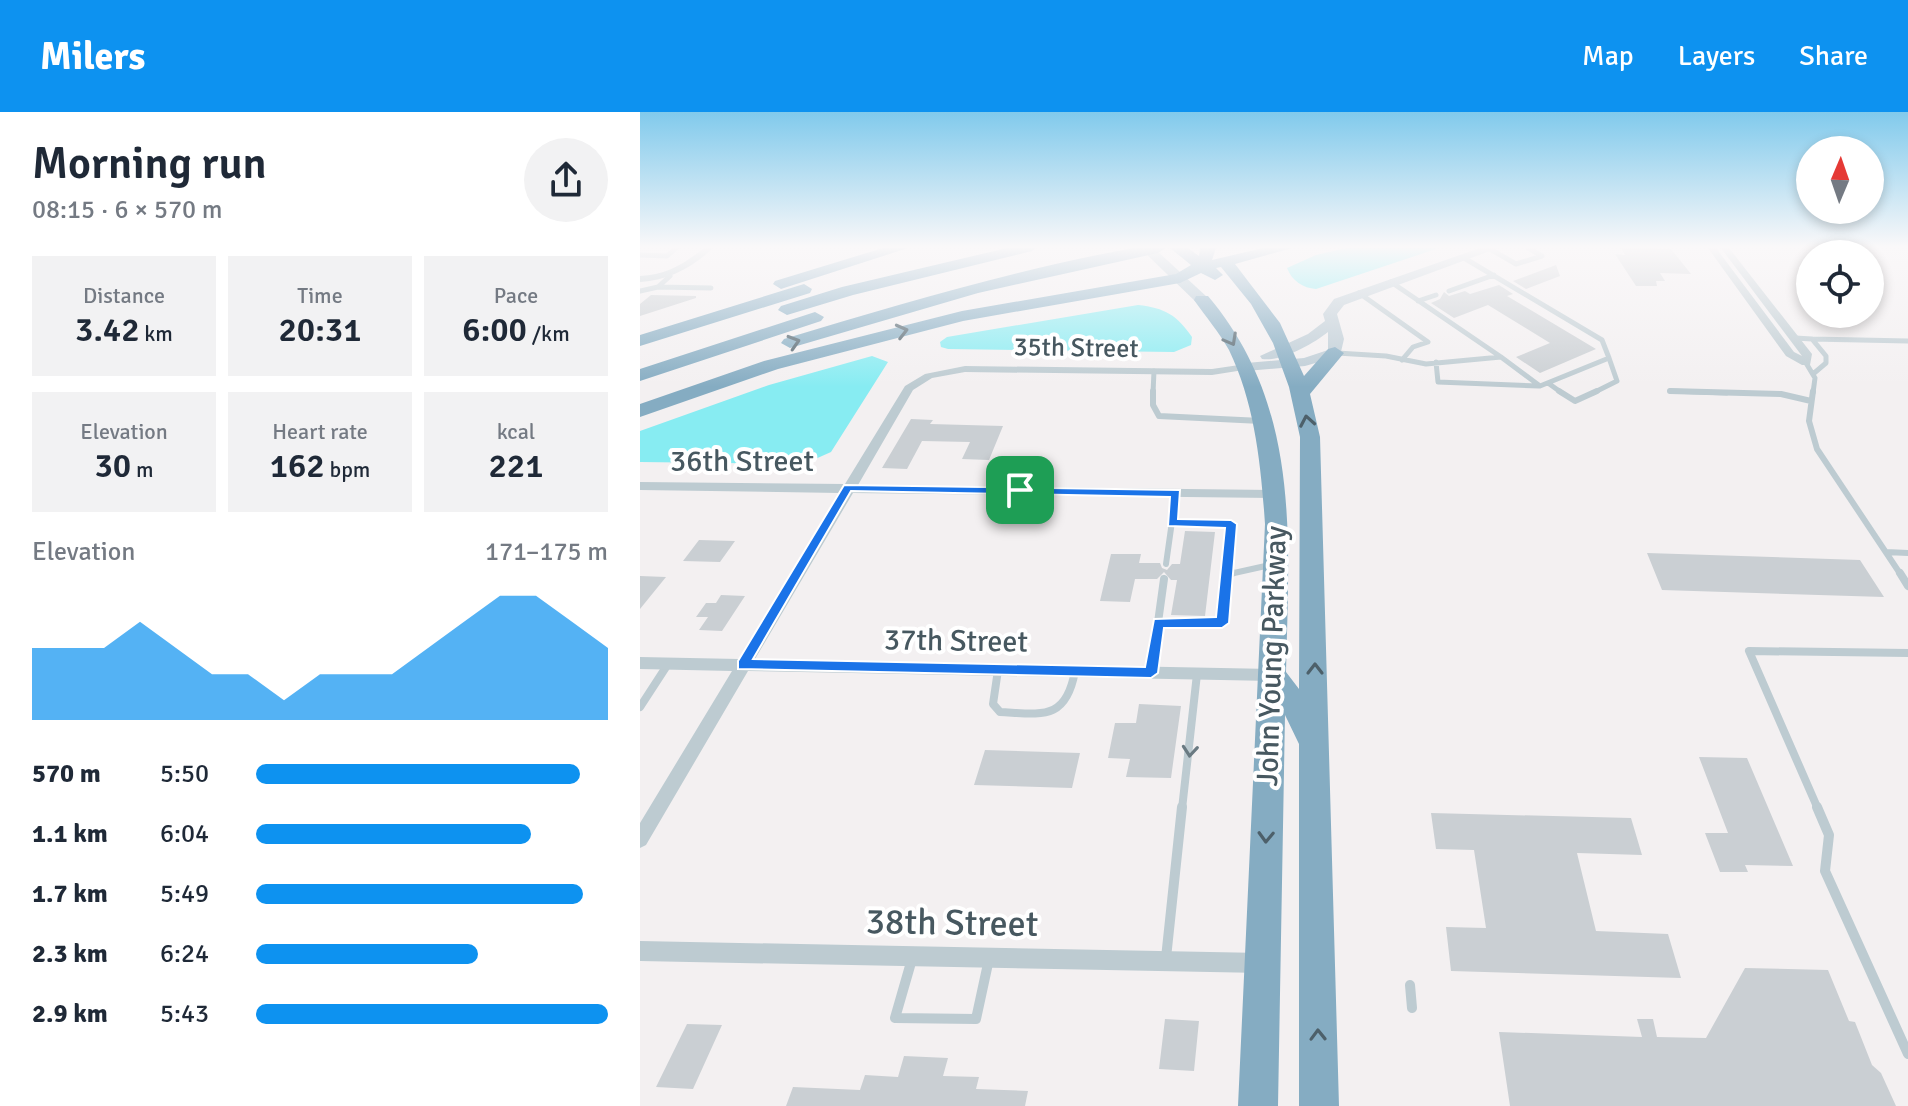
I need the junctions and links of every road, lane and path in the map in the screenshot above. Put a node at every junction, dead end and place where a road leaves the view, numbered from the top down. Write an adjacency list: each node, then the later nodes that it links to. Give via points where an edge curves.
1 (749, 294): 22 (highway)
2 (787, 294): 25 (highway)
3 (837, 294): 29 (highway)
4 (893, 294): 38 (highway)
5 (953, 294): 43 (highway, one-way to 5)
6 (1084, 294): 45 (highway, one-way to 6, via 771,365 962,316)
7 (1172, 294): 19 (highway)
8 (1196, 294): 19 (main road, John Young Parkway)
9 (1247, 294): 20 (highway)
10 (1253, 294): 20 (highway, John Young Parkway)
11 (1356, 294): 21 (street, via 1333,307)
12 (1361, 294): 32 (lane, via 1428,342 1413,347)
13 (1409, 294): 18 (lane)
14 (1526, 294): 31 (lane, via 1602,340)
15 (1746, 294): 34 (street, via 1790,354)
16 (1761, 294): 23 (street)
17 (1436, 295): 18 (lane)
18 (1418, 301): 30 (lane)
19 (1208, 307): 35 (highway, John Young Parkway, one-way to 35)
20 (1267, 312): 28 (highway, John Young Parkway)
21 (1331, 323): 27 (street); 28 (street)
22 (640, 328)
23 (1795, 338): 24 (lane); 34 (street, via 1807,354)
24 (1812, 339): 26 (lane); 37 (lane, via 1826,356 1826,363)
25 (640, 341)
26 (1908, 341)
27 (1335, 353): 28 (street); 32 (lane); 42 (highway)
28 (1288, 355): 35 (street); 42 (highway, John Young Parkway)
29 (640, 357)
30 (1501, 357): 33 (lane); 40 (lane)
31 (1609, 358): 39 (lane); 39 (lane, via 1617,381 1575,401)
32 (1402, 360): 33 (lane)
33 (1436, 362): 40 (lane, via 1438,382)
34 (1806, 363): 37 (lane)
35 (1246, 367): 36 (street, 35th Street); 46 (highway, John Young Parkway)
36 (1154, 371): 46 (lane, via 1153,405 1159,416); 48 (street, 35th Street, via 965,369 929,376 909,388)
37 (1813, 374): 44 (lane)
38 (640, 375)
39 (1548, 383): 40 (lane)
40 (1540, 386)
41 (1670, 391): 44 (lane)
42 (1301, 392): 70 (highway, John Young Parkway, one-way to 42, via 1313,469)
43 (640, 394)
44 (1812, 398): 52 (lane, via 1809,421 1817,449)
45 (640, 411)
46 (1263, 421): 50 (highway, John Young Parkway)
47 (640, 486): 48 (street, 36th Street)
48 (848, 487): 49 (street, 36th Street); 63 (street)
49 (1176, 493): 50 (street, 36th Street); 51 (lane)
50 (1275, 494): 55 (highway, John Young Parkway)
51 (1172, 523): 54 (lane); 56 (lane, via 1231,524)
52 (1886, 552): 53 (lane); 58 (lane)
53 (1908, 553)
54 (1166, 564)
55 (1276, 564): 56 (lane); 68 (highway, John Young Parkway)
56 (1225, 575): 59 (lane, via 1222,623)
57 (1164, 579): 59 (lane)
58 (1908, 586)
59 (1158, 622): 66 (lane)
60 (1908, 653): 79 (lane, via 1749,651 1829,835 1825,871)
61 (640, 663): 62 (street, 37th Street)
62 (668, 664): 63 (street, 37th Street); 69 (lane)
63 (743, 665): 64 (street, 37th Street); 71 (street)
64 (998, 670): 65 (street, 37th Street); 65 (lane, via 993,704 1000,712 1054,714 1073,692)
65 (1075, 671): 66 (street, 37th Street)
66 (1151, 673): 67 (street, 37th Street)
67 (1197, 674): 68 (street, 37th Street); 75 (lane, one-way to 75)
68 (1272, 675): 70 (highway, via 1296,707); 76 (highway, John Young Parkway, one-way to 76)
69 (640, 707)
70 (1315, 747): 81 (highway, John Young Parkway, one-way to 70)
71 (640, 839)
72 (640, 951): 73 (street, 38th Street)
73 (912, 957): 74 (street, 38th Street); 74 (lane, via 895,1018 976,1019)
74 (990, 958): 75 (street, 38th Street)
75 (1166, 962): 76 (street, 38th Street)
76 (1263, 963): 80 (highway, John Young Parkway)
77 (1410, 985): 78 (lane)
78 (1412, 1008)
79 (1908, 1054)
80 (1258, 1106)
81 (1319, 1106)

